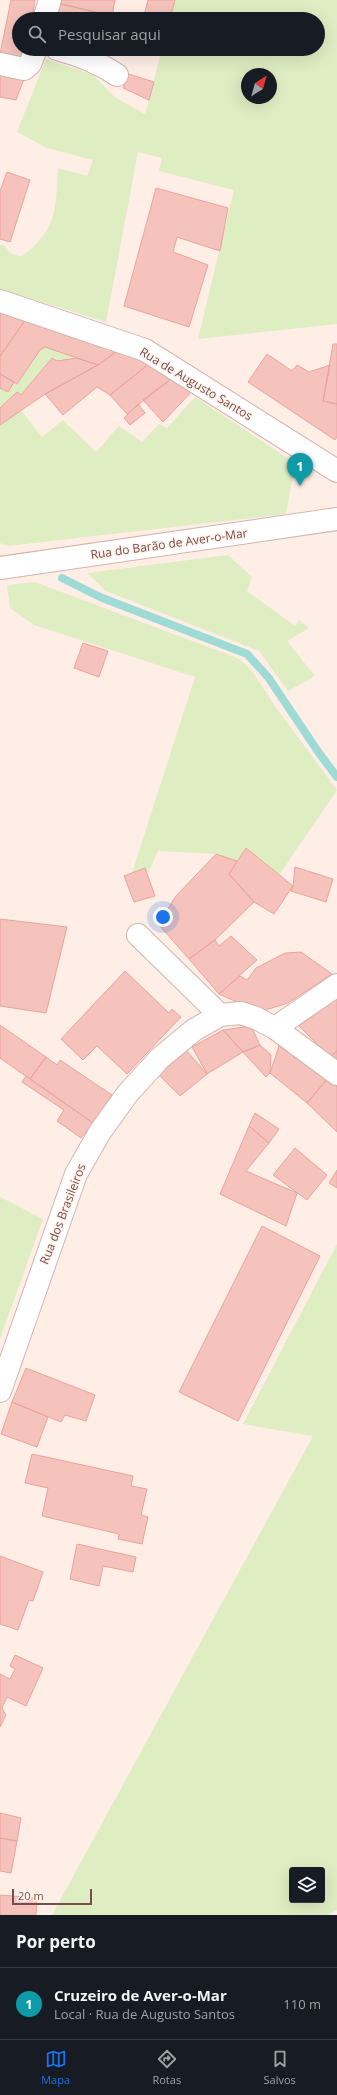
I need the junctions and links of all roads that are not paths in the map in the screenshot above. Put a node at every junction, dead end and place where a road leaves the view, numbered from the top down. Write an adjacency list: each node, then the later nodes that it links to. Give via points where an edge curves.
1 (50, 0): 2 (street)
2 (46, 12)
3 (33, 56): 5 (street, via 30,64 24,69)
4 (82, 56): 6 (street)
5 (0, 64)
6 (117, 75)
7 (0, 301): 8 (street, Rua de Augusto Santos, via 145,350)
8 (337, 471)
9 (337, 520): 10 (street, Rua do Barão de Aver-o-Mar)
10 (0, 568)
11 (138, 935): 13 (street)
12 (337, 985): 14 (street)
13 (220, 1015): 14 (street, via 241,1013); 16 (street, Rua dos Brasileiros, via 194,1030 160,1058 128,1093 100,1132 76,1174)
14 (275, 1028): 15 (street)
15 (337, 1074)
16 (0, 1391)

